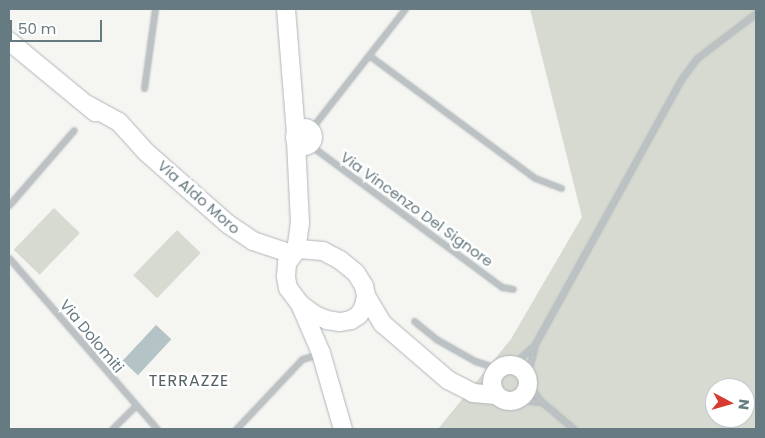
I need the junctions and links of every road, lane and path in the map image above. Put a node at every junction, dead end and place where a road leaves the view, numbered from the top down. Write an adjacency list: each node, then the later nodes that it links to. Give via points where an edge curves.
1 (155, 9): 7 (street)
2 (286, 9): 9 (main road, via 296,112)
3 (405, 9): 6 (street)
4 (756, 13): 24 (street, via 697,58 682,78)
5 (9, 41): 13 (main road, Via Aldo Moro, via 88,104 119,122 146,152)
6 (370, 56): 9 (street); 10 (street, via 535,178)
7 (144, 88)
8 (74, 130): 11 (street)
9 (304, 137): 12 (main road, via 298,170); 18 (street, Via Vincenzo Del Signore, via 502,287)
10 (561, 188)
11 (9, 205)
12 (300, 223): 13 (main road, Via Aldo Moro, via 282,239); 14 (main road); 15 (main road)
13 (253, 242): 15 (main road, Via Aldo Moro); 17 (main road, Via Aldo Moro)
14 (323, 250): 15 (main road); 19 (main road, via 356,273)
15 (294, 252): 17 (main road, via 287,263)
16 (9, 258): 32 (street, Via Dolomiti)
17 (286, 277): 20 (main road, via 288,288)
18 (512, 289)
19 (366, 296): 21 (main road, via 359,315); 23 (main road)
20 (300, 304): 21 (main road, via 314,315); 25 (main road)
21 (346, 321): 23 (main road); 25 (main road, via 326,342)
22 (414, 321): 26 (street, via 436,339)
23 (383, 324): 28 (main road)
24 (536, 344): 26 (street); 27 (street)
25 (321, 353): 35 (street, via 302,359); 36 (main road)
26 (501, 370): 27 (main road, via 524,372); 28 (main road); 29 (main road, via 492,382)
27 (527, 381): 30 (main road, via 526,391); 31 (street)
28 (461, 388): 29 (main road, via 473,393)
29 (496, 394): 30 (main road, via 502,399)
30 (515, 400): 31 (street)
31 (542, 402): 37 (street)
32 (135, 406): 33 (street); 34 (street, Via Dolomiti)
33 (112, 429)
34 (156, 429)
35 (236, 429)
36 (343, 429)
37 (573, 429)

